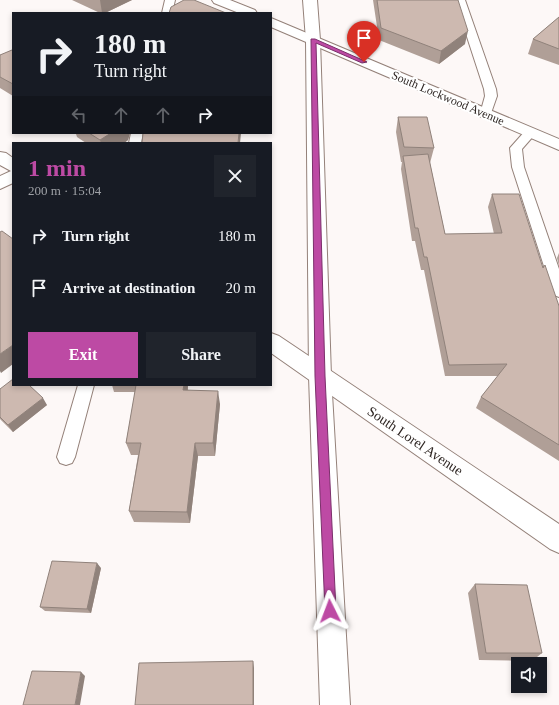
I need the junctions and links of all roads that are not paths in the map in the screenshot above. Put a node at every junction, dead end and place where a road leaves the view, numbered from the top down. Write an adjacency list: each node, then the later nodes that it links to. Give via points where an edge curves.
1 (170, 0): 5 (lane)
2 (219, 0): 6 (street)
3 (310, 0): 8 (street)
4 (460, 0): 9 (lane, via 490,89 491,96)
5 (167, 12)
6 (248, 12)
7 (272, 22): 8 (street, South Lockwood Avenue)
8 (313, 40): 9 (street, South Lockwood Avenue); 18 (street)
9 (486, 114): 10 (street, South Lockwood Avenue)
10 (530, 133): 11 (street, South Lockwood Avenue); 16 (lane, via 516,148 518,167)
11 (559, 145)
12 (0, 157): 13 (street)
13 (12, 165)
14 (12, 177): 15 (street)
15 (0, 183)
16 (559, 291)
17 (272, 343): 18 (street, South Lorel Avenue)
18 (320, 376): 21 (street, South Lorel Avenue); 22 (street)
19 (86, 386): 20 (lane)
20 (66, 457)
21 (559, 540)
22 (335, 705)

